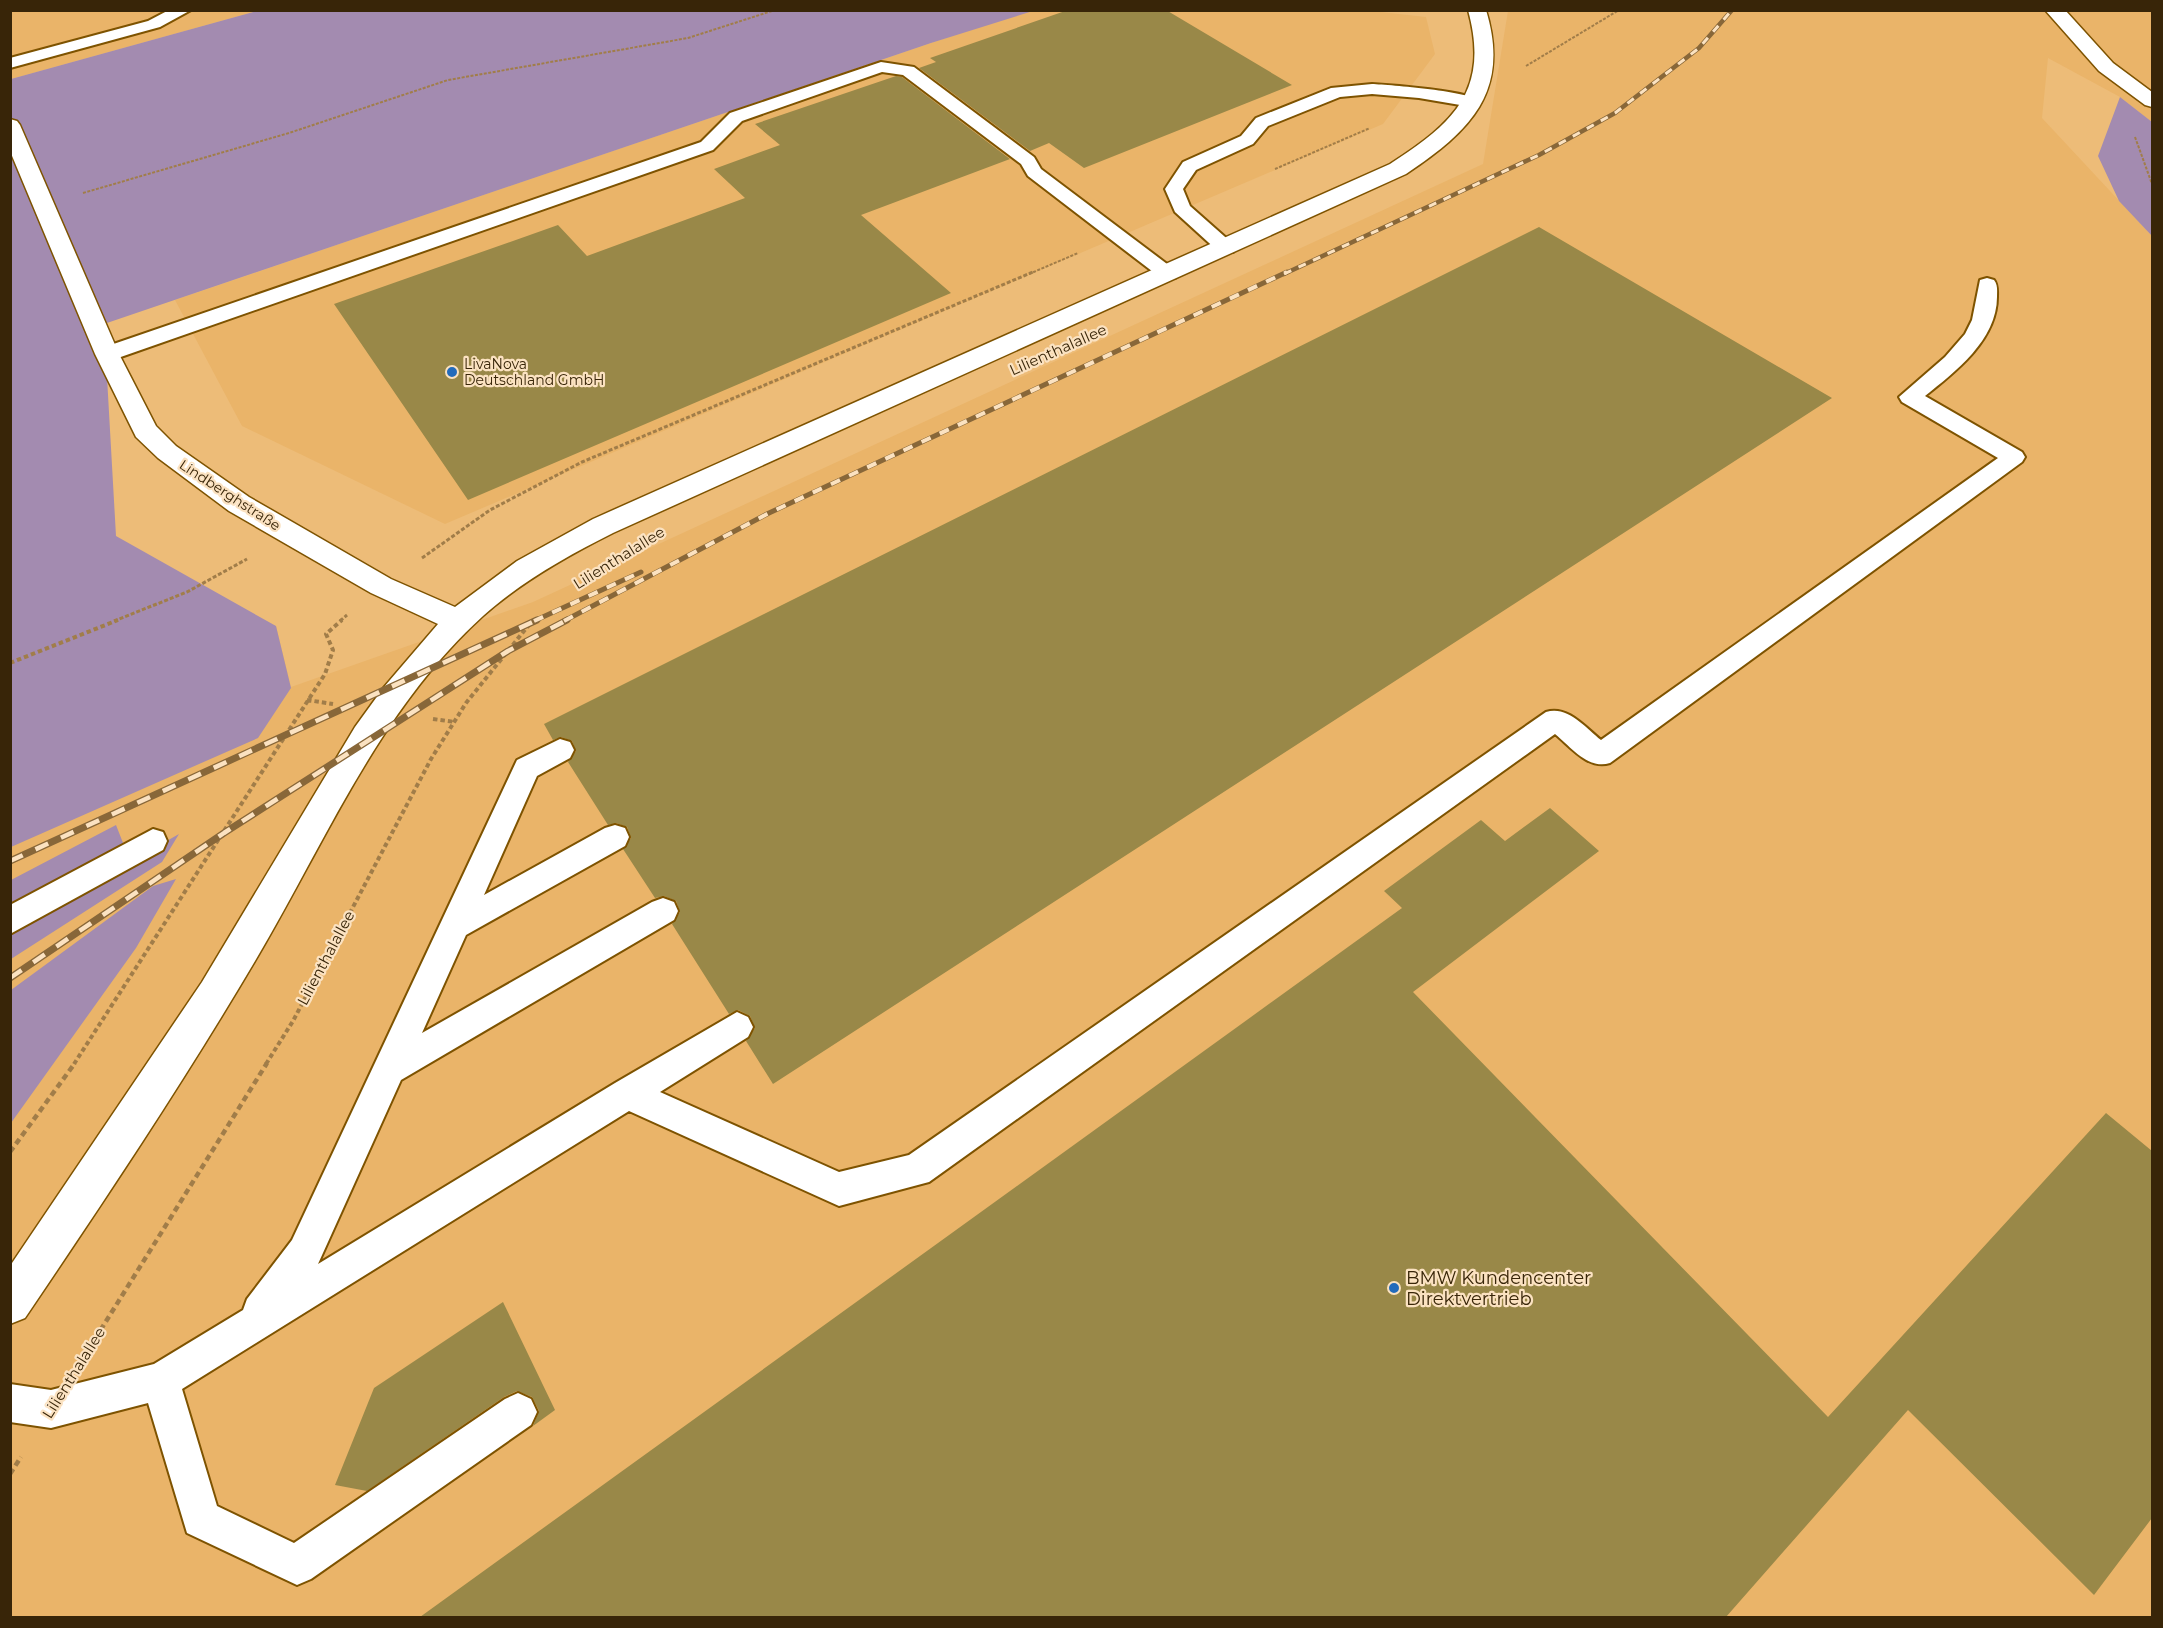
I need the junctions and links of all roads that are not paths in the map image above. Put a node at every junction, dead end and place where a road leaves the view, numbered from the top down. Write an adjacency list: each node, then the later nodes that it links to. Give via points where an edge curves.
1 (183, 10): 4 (lane, via 154,24)
2 (1477, 10): 6 (street, Lilienthalallee, via 1488,59)
3 (2054, 10): 5 (street, via 2106,67)
4 (10, 63)
5 (2152, 101)
6 (1472, 102): 8 (street, Lilienthalallee, via 1442,138 1398,169); 8 (lane, via 1372,89 1336,92 1262,122 1247,140 1189,166 1174,189 1182,208)
7 (10, 125): 11 (street, Lindberghstraße)
8 (1226, 248): 9 (street, Lilienthalallee)
9 (1168, 274): 11 (lane, via 908,71 881,67 736,117 707,146); 12 (street, Lilienthalallee, via 556,549 509,580)
10 (1987, 284): 21 (lane, via 1988,300 1976,337 1949,366 1910,397 2014,457 1600,754 1556,719 917,1170 839,1190)
11 (107, 354): 12 (street, Lindberghstraße, via 133,410 153,438 200,477 381,586)
12 (459, 621): 22 (street, Lilienthalallee, via 407,678 364,742 237,959 118,1146)
13 (560, 750): 18 (lane, via 527,768)
14 (615, 837): 18 (lane)
15 (153, 841): 17 (lane)
16 (663, 911): 20 (lane)
17 (10, 921)
18 (455, 926): 20 (lane)
19 (736, 1027): 21 (lane)
20 (388, 1070): 23 (lane, via 305,1253 265,1309)
21 (627, 1094): 23 (lane)
22 (10, 1304)
23 (209, 1351): 24 (lane)
24 (161, 1381): 25 (lane, via 51,1409); 26 (lane, via 201,1519 297,1565)
25 (10, 1403)
26 (518, 1412)

